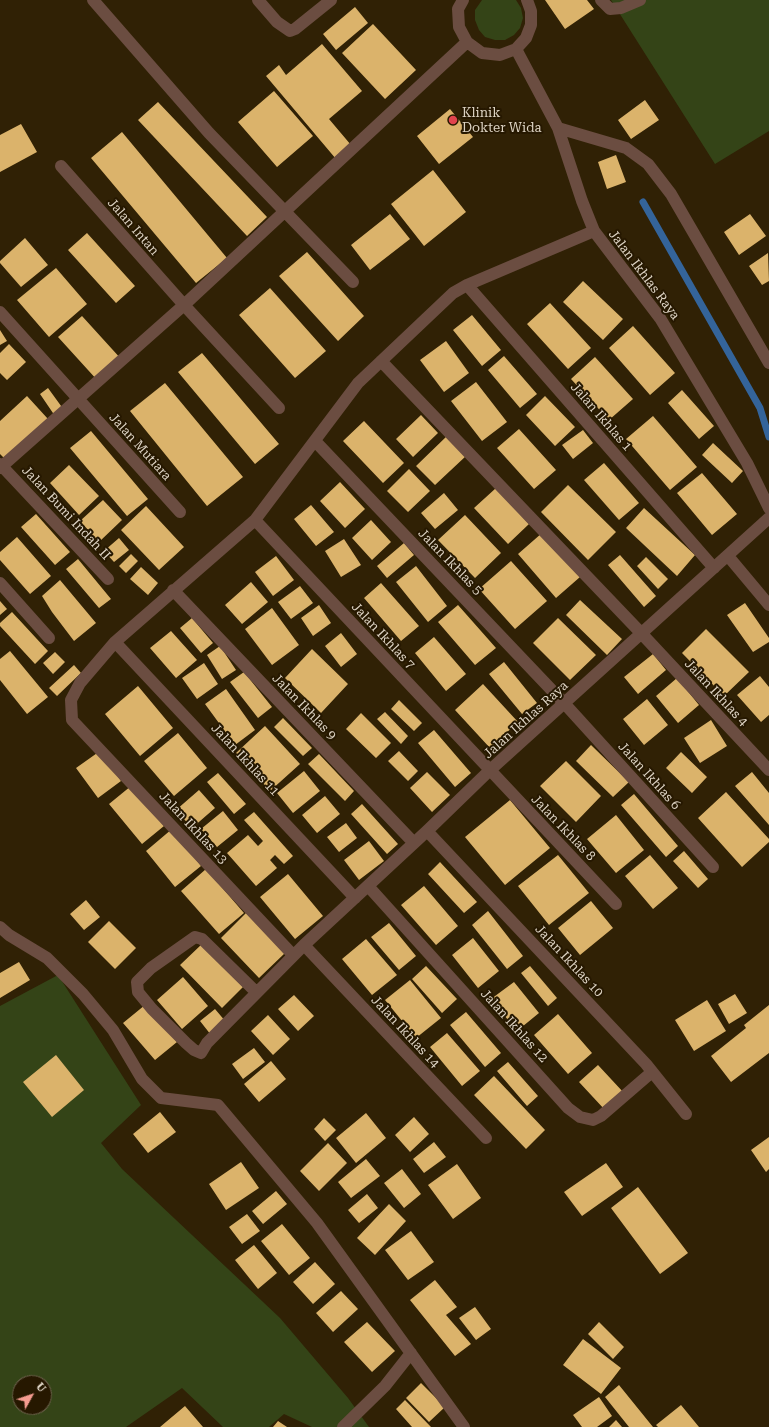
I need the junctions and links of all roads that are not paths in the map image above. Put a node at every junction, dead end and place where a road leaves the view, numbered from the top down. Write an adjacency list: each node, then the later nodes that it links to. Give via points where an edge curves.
1 (93, 0): 12 (street, via 209,133)
2 (258, 0): 3 (street, via 277,22 290,31)
3 (331, 0)
4 (463, 0): 8 (street, via 458,9 459,27)
5 (527, 0): 9 (street, via 531,11 531,25 526,38)
6 (601, 0): 7 (street, via 610,9 622,8)
7 (640, 0)
8 (467, 42): 9 (street, via 482,53 500,55); 12 (street)
9 (516, 49): 10 (street, Jalan Ikhlas Raya)
10 (558, 128): 13 (street, Jalan Ikhlas Raya); 19 (street, via 626,148 648,164 671,194)
11 (62, 166): 16 (street, Jalan Intan)
12 (285, 210): 14 (street); 16 (street)
13 (594, 232): 15 (street); 24 (street, Jalan Ikhlas Raya, via 660,318 747,463)
14 (353, 282)
15 (467, 285): 18 (street, via 453,293); 29 (street, Jalan Ikhlas 1)
16 (184, 305): 20 (street); 21 (street, Jalan Intan)
17 (0, 312): 20 (street, Jalan Mutiara)
18 (381, 361): 22 (street, via 345,399); 34 (street, Jalan Ikhlas 4)
19 (769, 363)
20 (79, 400): 23 (street); 25 (street, Jalan Mutiara)
21 (279, 408)
22 (315, 441): 27 (street); 37 (street, Jalan Ikhlas 5)
23 (1, 466): 30 (street, Jalan Bumi Indah II)
24 (769, 508)
25 (180, 512)
26 (769, 518): 28 (street, Jalan Ikhlas Raya)
27 (255, 520): 32 (street); 39 (street, Jalan Ikhlas 7)
28 (728, 556): 29 (street, Jalan Ikhlas Raya); 33 (street)
29 (714, 568): 34 (street, Jalan Ikhlas Raya)
30 (108, 579)
31 (0, 583): 35 (street)
32 (173, 590): 36 (street); 41 (street, Jalan Ikhlas 9)
33 (769, 605)
34 (642, 634): 37 (street, Jalan Ikhlas Raya); 38 (street, Jalan Ikhlas 4)
35 (49, 638)
36 (115, 642): 44 (street, Jalan Ikhlas 11); 48 (street, Jalan Ikhlas 13, via 77,688 71,700 72,720)
37 (564, 703): 39 (street, Jalan Ikhlas Raya); 42 (street, Jalan Ikhlas 6)
38 (769, 770)
39 (489, 771): 40 (street, Jalan Ikhlas Raya); 45 (street, Jalan Ikhlas 8)
40 (427, 831): 41 (street, Jalan Ikhlas Raya); 50 (street, Jalan Ikhlas 10)
41 (414, 843): 43 (street, Jalan Ikhlas Raya)
42 (713, 867)
43 (368, 886): 44 (street, Jalan Ikhlas Raya); 50 (street, Jalan Ikhlas 12, via 568,1108 580,1117 593,1120 601,1116)
44 (355, 898): 47 (street, Jalan Ikhlas Raya)
45 (616, 904)
46 (0, 927): 53 (street, via 47,958 83,994 113,1030 142,1079 162,1098 218,1105 317,1223)
47 (304, 945): 48 (street, Jalan Ikhlas Raya); 52 (street, Jalan Ikhlas 14)
48 (293, 955): 49 (street, Jalan Ikhlas Raya)
49 (256, 992): 49 (street, Jalan Ikhlas Raya, via 202,939 194,937 136,982 138,992 152,1009 186,1043 201,1053 207,1043)
50 (652, 1072): 51 (street, Jalan Ikhlas 10)
51 (686, 1114)
52 (486, 1138)
53 (411, 1353): 54 (street, via 385,1386); 55 (street)
54 (343, 1427)
55 (464, 1427)

